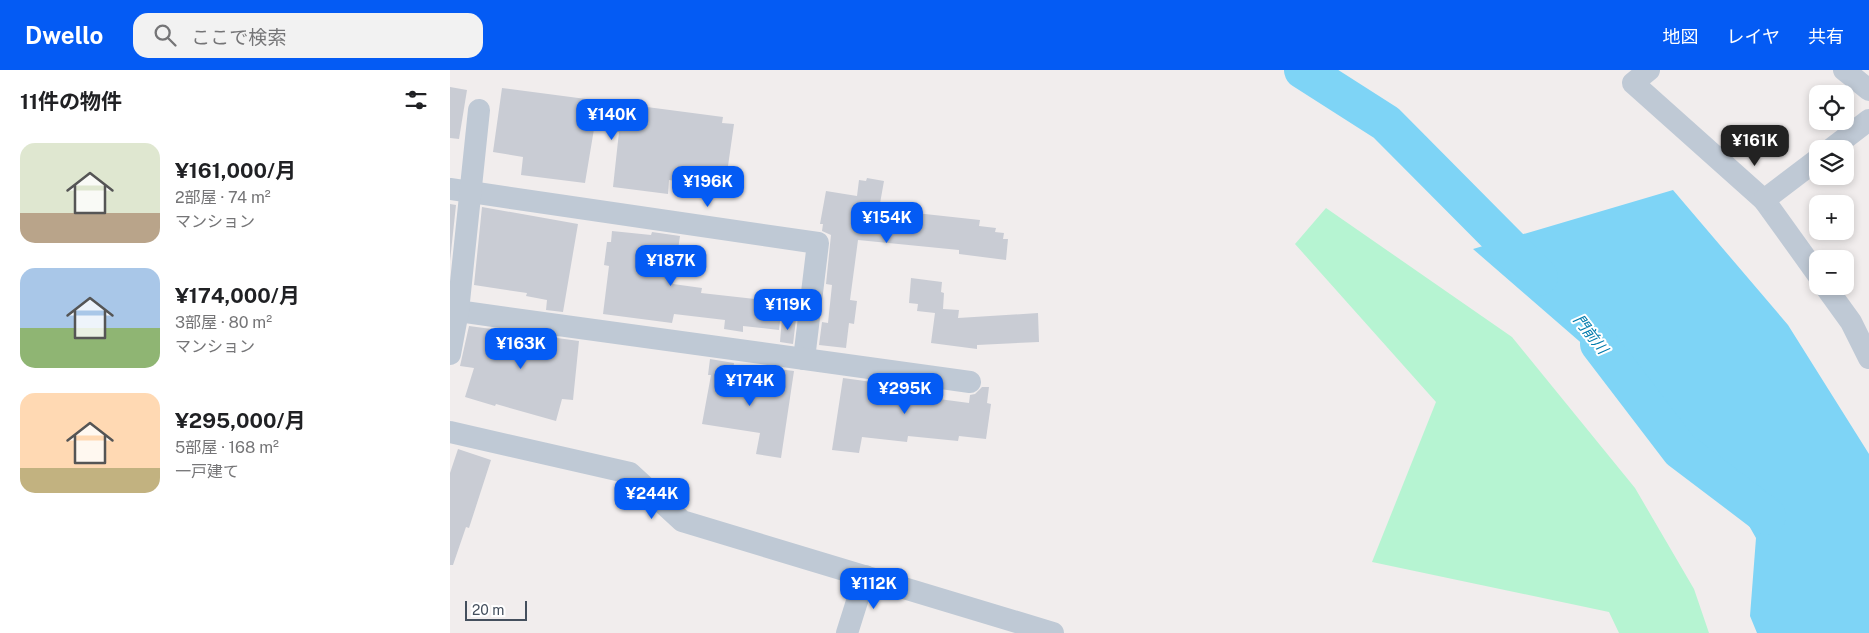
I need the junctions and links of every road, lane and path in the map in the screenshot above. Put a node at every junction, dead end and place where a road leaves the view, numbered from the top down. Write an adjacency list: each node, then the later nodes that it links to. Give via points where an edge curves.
1 (1649, 70): 9 (street, via 1633,83)
2 (1844, 70): 3 (street)
3 (1869, 90)
4 (478, 110): 8 (street)
5 (1869, 120): 6 (street)
6 (1843, 140)
7 (1809, 166): 9 (street)
8 (461, 190): 12 (street); 15 (street, via 818,243)
9 (1764, 200): 10 (street)
10 (1809, 262)
11 (1832, 295): 14 (street, via 1851,322)
12 (454, 310): 13 (street); 15 (street)
13 (450, 354)
14 (1869, 358)
15 (804, 359): 16 (street)
16 (970, 382)
17 (450, 432): 18 (street, via 630,473 682,521)
18 (865, 576): 19 (street); 20 (street)
19 (847, 633)
20 (1053, 633)

